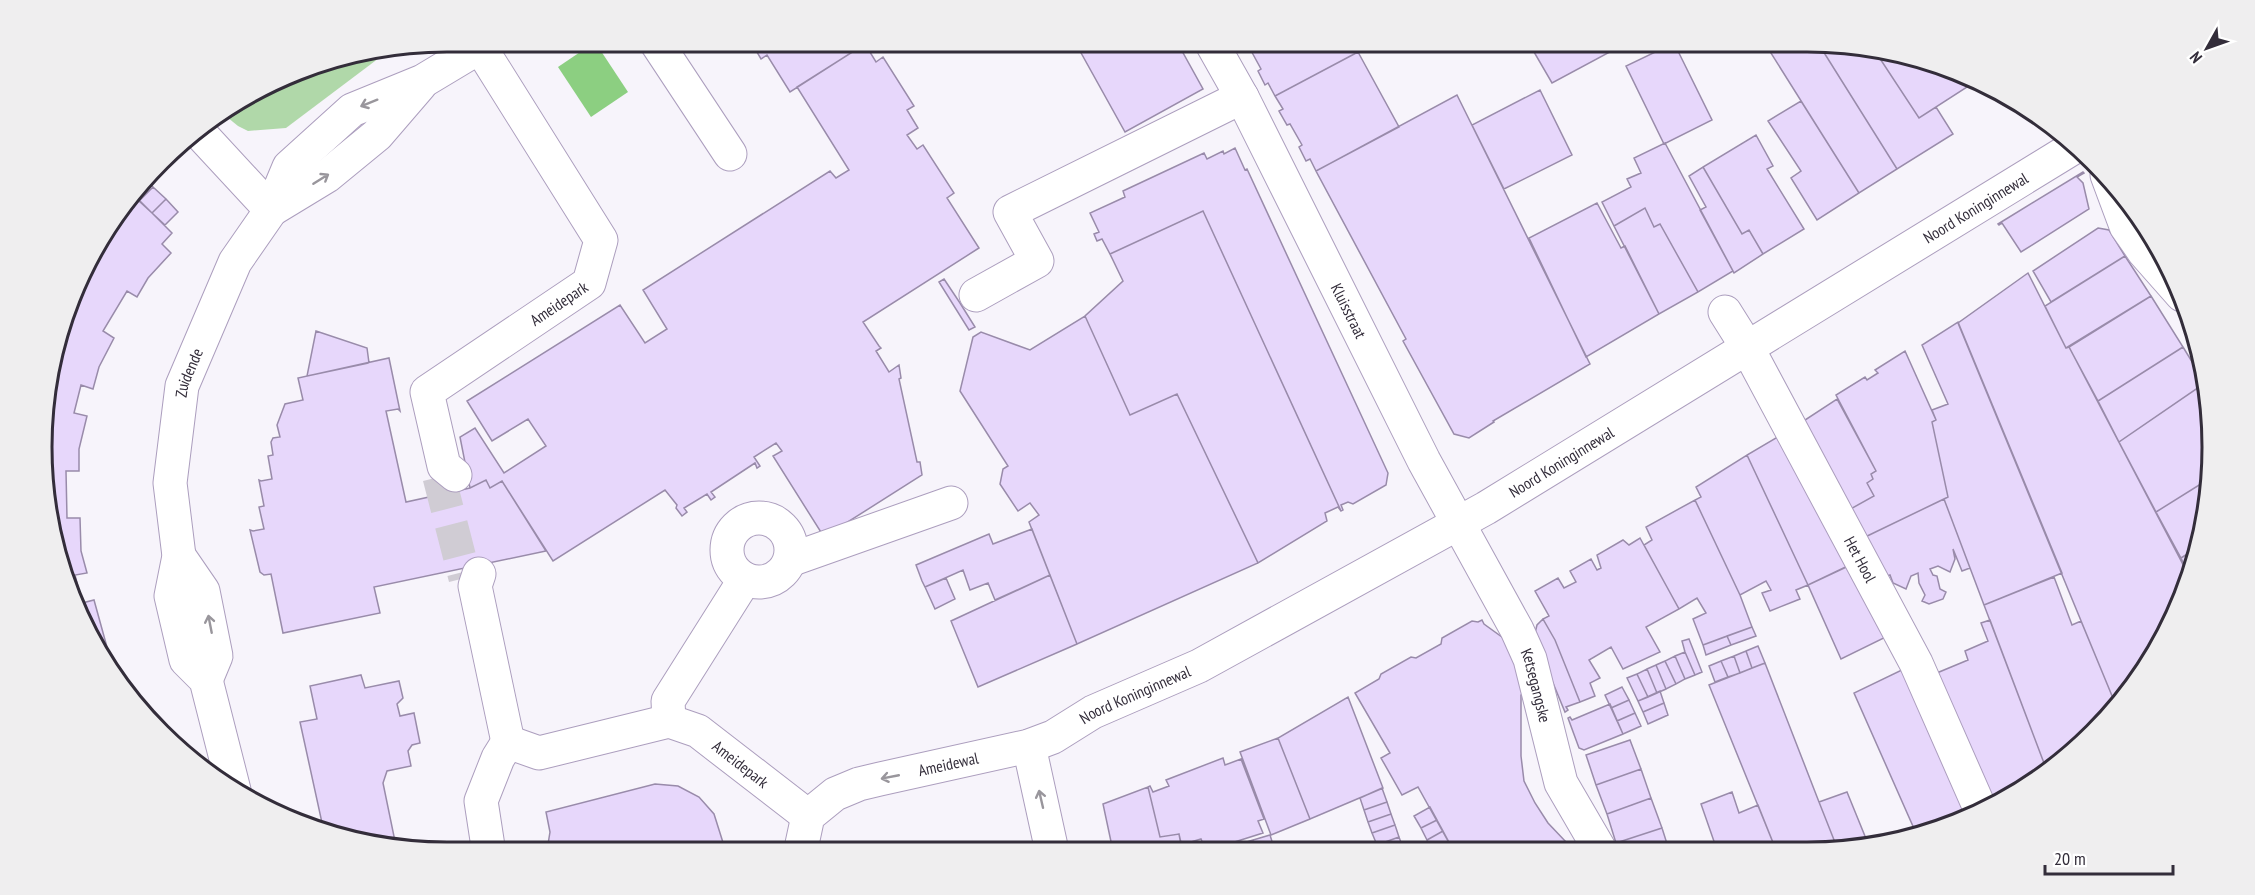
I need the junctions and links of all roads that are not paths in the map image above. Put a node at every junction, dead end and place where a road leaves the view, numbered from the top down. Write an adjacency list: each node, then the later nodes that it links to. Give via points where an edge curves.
1 (472, 52): 10 (street, Zuidende, via 423,81 377,135 327,176)
2 (488, 52): 15 (street, Ameidepark, via 601,240 589,283 427,392)
3 (663, 52): 8 (street)
4 (1217, 52): 5 (street, Kluisstraat)
5 (1242, 97): 12 (street, via 1010,212 1037,261); 17 (street, Kluisstraat)
6 (203, 137): 10 (street)
7 (2068, 151): 14 (street, Noord Koninginnewal)
8 (729, 154)
9 (2117, 203): 11 (street, via 2126,226)
10 (271, 210): 24 (street, Zuidende, via 236,262 182,386 170,483 179,556 171,596 186,660 206,680)
11 (2161, 271)
12 (976, 295)
13 (1725, 312): 14 (street, Het Hool)
14 (1747, 347): 17 (street, Noord Koninginnewal); 25 (street, Het Hool, via 1916,663)
15 (446, 473)
16 (951, 503): 18 (street)
17 (1459, 524): 23 (street, Noord Koninginnewal, via 1199,666 1093,712 1053,737); 30 (street, Ketsegangske, via 1530,659 1562,783)
18 (790, 560): 19 (street, via 777,577 767,582); 19 (street, via 787,534 780,525 762,518 750,519 733,530 726,551 734,571)
19 (745, 579): 21 (street, via 668,701)
20 (473, 580): 22 (street)
21 (669, 721): 22 (street, via 539,753); 26 (street, Ameidepark, via 698,731)
22 (508, 742): 27 (street, via 480,801)
23 (1029, 746): 26 (street, Ameidewal, one-way to 26, via 859,784 835,794); 29 (street, one-way to 23)
24 (231, 778)
25 (1978, 804)
26 (808, 816): 28 (street)
27 (487, 842)
28 (802, 842)
29 (1050, 842)
30 (1595, 842)

